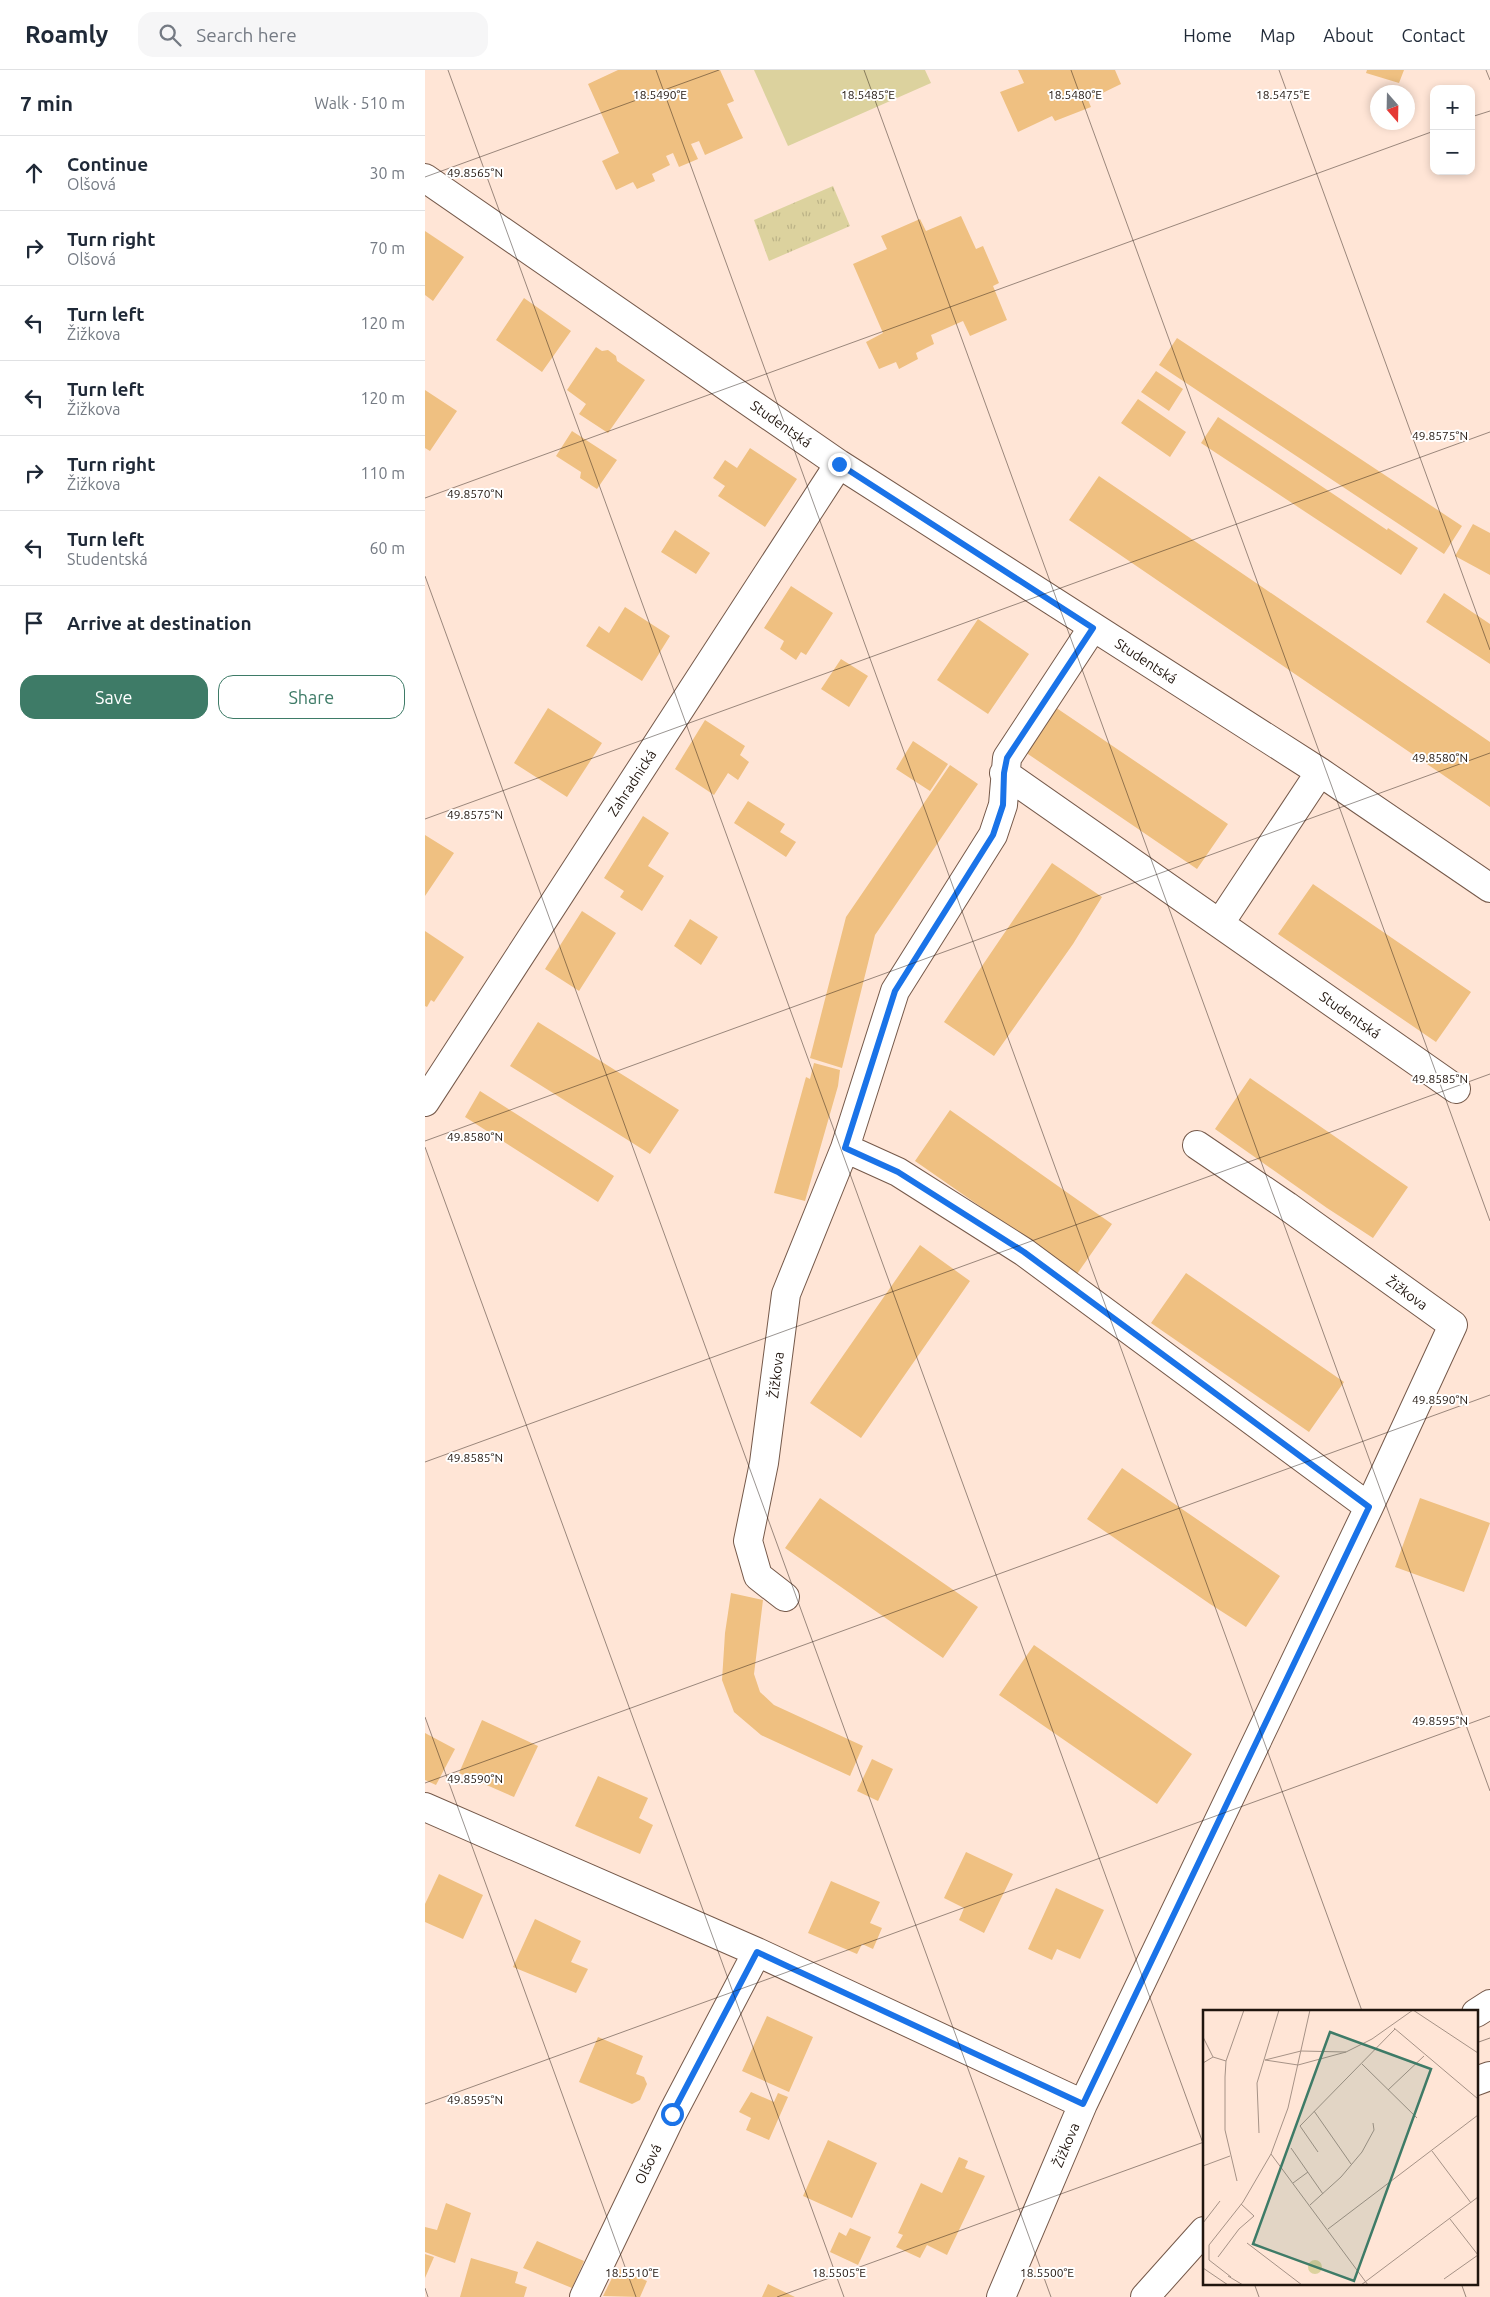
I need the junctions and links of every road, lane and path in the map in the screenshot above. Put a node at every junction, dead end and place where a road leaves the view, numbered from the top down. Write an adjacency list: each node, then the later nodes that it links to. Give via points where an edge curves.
1 (425, 178): 2 (street, Studentská)
2 (839, 464): 3 (street, Studentská); 9 (street, Zahradnická)
3 (1093, 628): 4 (street, Studentská); 5 (street, Žižkova, via 1018,740 1007,758)
4 (1320, 772): 6 (street, Studentská); 7 (street)
5 (1004, 773): 7 (street, Studentská); 11 (street, Žižkova, via 1003,805 993,835 895,991)
6 (1490, 888)
7 (1220, 923): 8 (street, Studentská)
8 (1456, 1088)
9 (425, 1102)
10 (1197, 1145): 12 (street, Žižkova, via 1453,1325)
11 (845, 1148): 12 (street, via 898,1172 1024,1252); 13 (street, Žižkova, via 787,1294 765,1463 748,1541 758,1576)
12 (1369, 1507): 20 (street, Žižkova)
13 (785, 1597)
14 (425, 1807): 15 (street)
15 (757, 1952): 20 (street); 22 (street, Olšová, via 672,2114)
16 (1490, 2004): 17 (street)
17 (1477, 2012)
18 (1490, 2076): 19 (street)
19 (1477, 2080)
20 (1083, 2104): 23 (street, Žižkova)
21 (1203, 2232): 24 (street)
22 (584, 2297)
23 (1001, 2297)
24 (1145, 2297)

